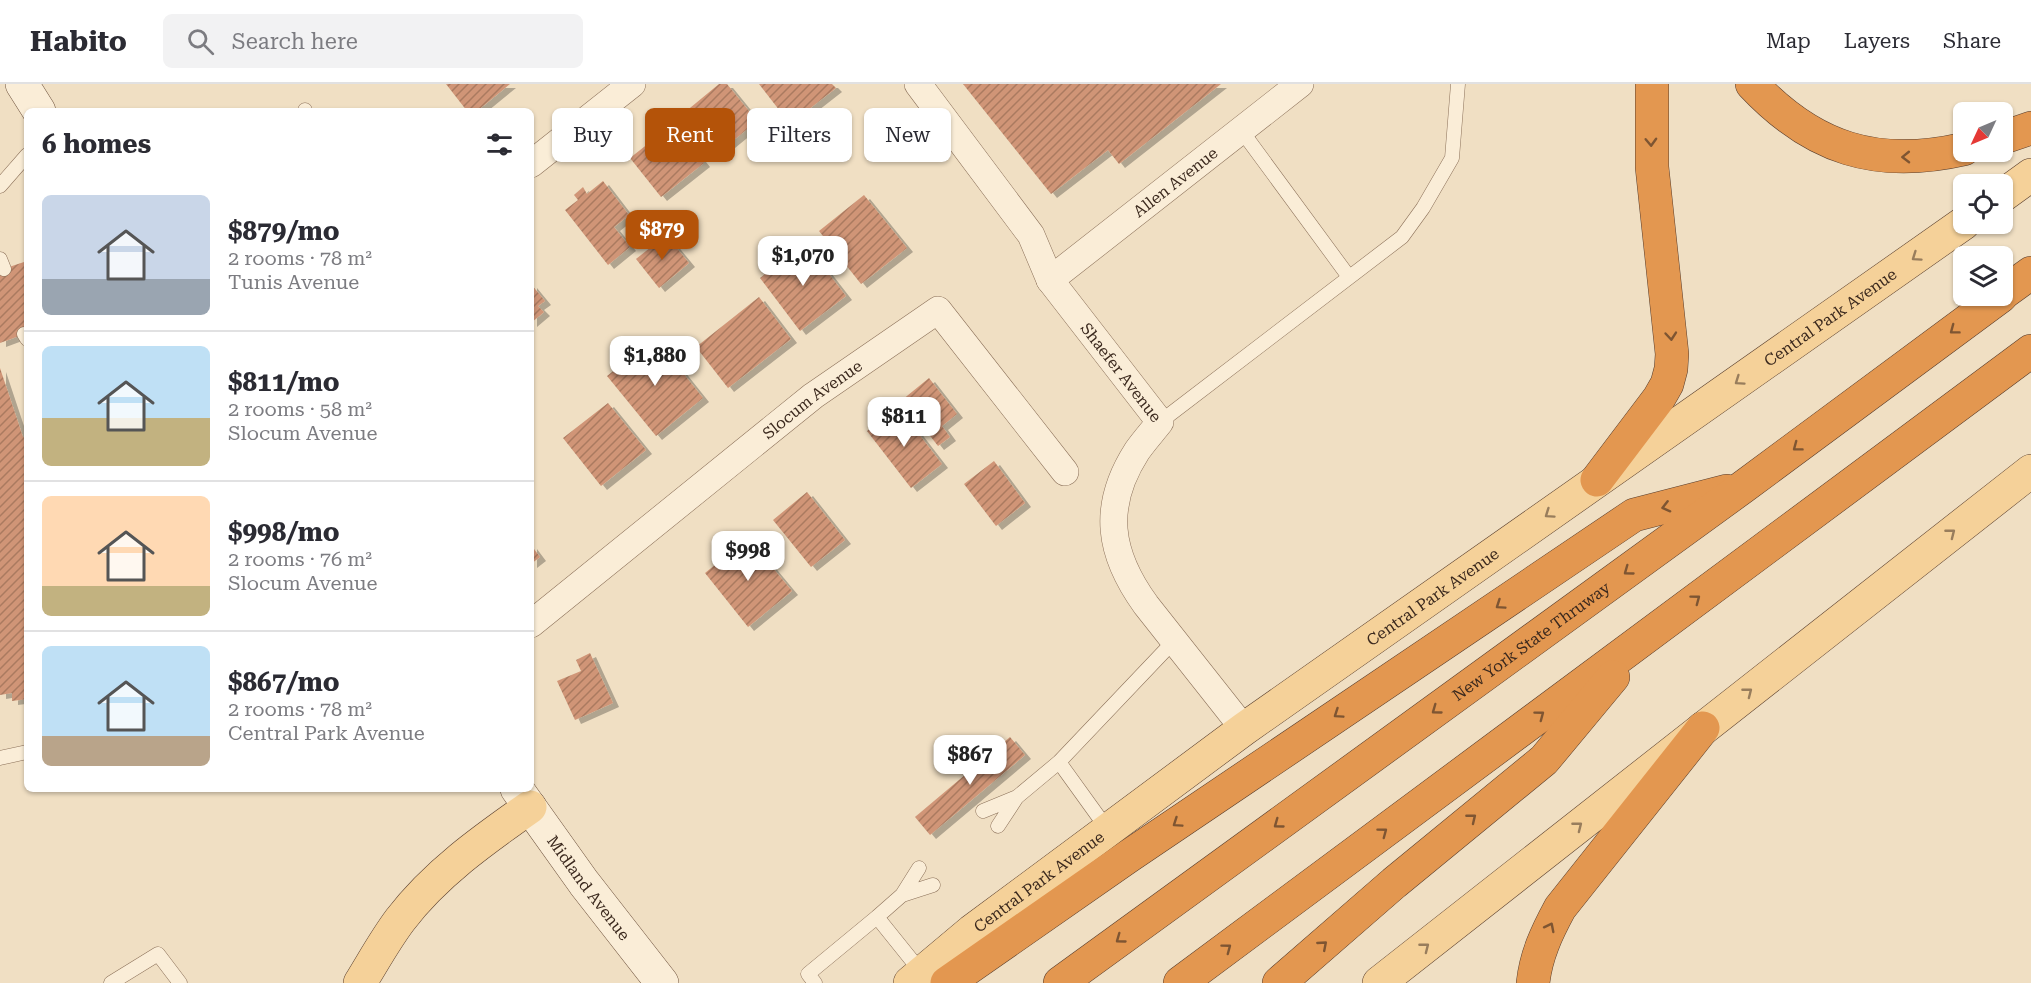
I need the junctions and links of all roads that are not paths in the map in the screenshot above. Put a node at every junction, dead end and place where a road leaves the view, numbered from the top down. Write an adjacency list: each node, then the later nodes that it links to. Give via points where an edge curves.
1 (22, 84): 8 (street)
2 (632, 84): 14 (street)
3 (918, 84): 21 (street, Shaefer Avenue, via 1031,235)
4 (1300, 84): 10 (street, Allen Avenue)
5 (1458, 84): 20 (lane, via 1452,158 1402,237)
6 (1652, 84): 28 (highway, one-way to 28, via 1652,167 1671,336 1671,369 1659,398)
7 (1752, 84): 12 (highway, one-way to 7, via 1904,158 1852,150 1798,126)
8 (37, 108)
9 (2031, 128): 11 (highway)
10 (1241, 130): 20 (lane); 21 (street, Allen Avenue)
11 (2013, 134)
12 (1953, 151)
13 (24, 158): 16 (lane)
14 (534, 162)
15 (2031, 176): 17 (main road)
16 (0, 186)
17 (2013, 188)
18 (1953, 232): 28 (main road, Central Park Avenue, one-way to 28)
19 (2031, 273): 22 (highway, New York State Thruway)
20 (1349, 277): 25 (lane)
21 (1050, 280): 25 (street, Shaefer Avenue)
22 (2013, 287)
23 (1987, 306): 29 (highway, New York State Thruway, one-way to 29)
24 (2031, 351): 31 (highway, one-way to 24)
25 (1160, 422): 32 (street, Shaefer Avenue, via 1124,475 1113,516 1114,533 1121,563 1132,585)
26 (2031, 471): 33 (main road, one-way to 26)
27 (1065, 472): 30 (street, Slocum Avenue, via 938,310 813,396)
28 (1597, 480): 34 (main road, Central Park Avenue, one-way to 34)
29 (1743, 487): 48 (highway, one-way to 48, via 1634,515 1128,856); 53 (highway, New York State Thruway, one-way to 53)
30 (534, 622)
31 (1647, 636): 54 (highway, one-way to 31); 55 (highway, one-way to 31, via 1544,760)
32 (1174, 641): 34 (street, Shaefer Avenue); 37 (lane)
33 (1703, 728): 56 (main road, one-way to 33); 57 (highway, one-way to 33, via 1546,933 1560,908)
34 (1244, 729): 42 (main road, Central Park Avenue)
35 (24, 753): 36 (lane)
36 (0, 758)
37 (1059, 762): 38 (lane); 42 (lane)
38 (1017, 797): 40 (lane); 41 (lane)
39 (524, 798): 47 (main road, via 413,904 379,950); 51 (street, Midland Avenue)
40 (983, 811)
41 (998, 826)
42 (1108, 830): 48 (main road, Central Park Avenue, via 972,931)
43 (919, 868): 45 (lane)
44 (933, 885): 45 (lane)
45 (902, 895): 46 (lane)
46 (877, 917): 48 (lane); 52 (lane, via 808,974)
47 (364, 980)
48 (926, 980)
49 (111, 983): 50 (lane, via 158,954)
50 (180, 983)
51 (662, 983)
52 (815, 983)
53 (1060, 983)
54 (1180, 983)
55 (1279, 983)
56 (1379, 983)
57 (1533, 983)

